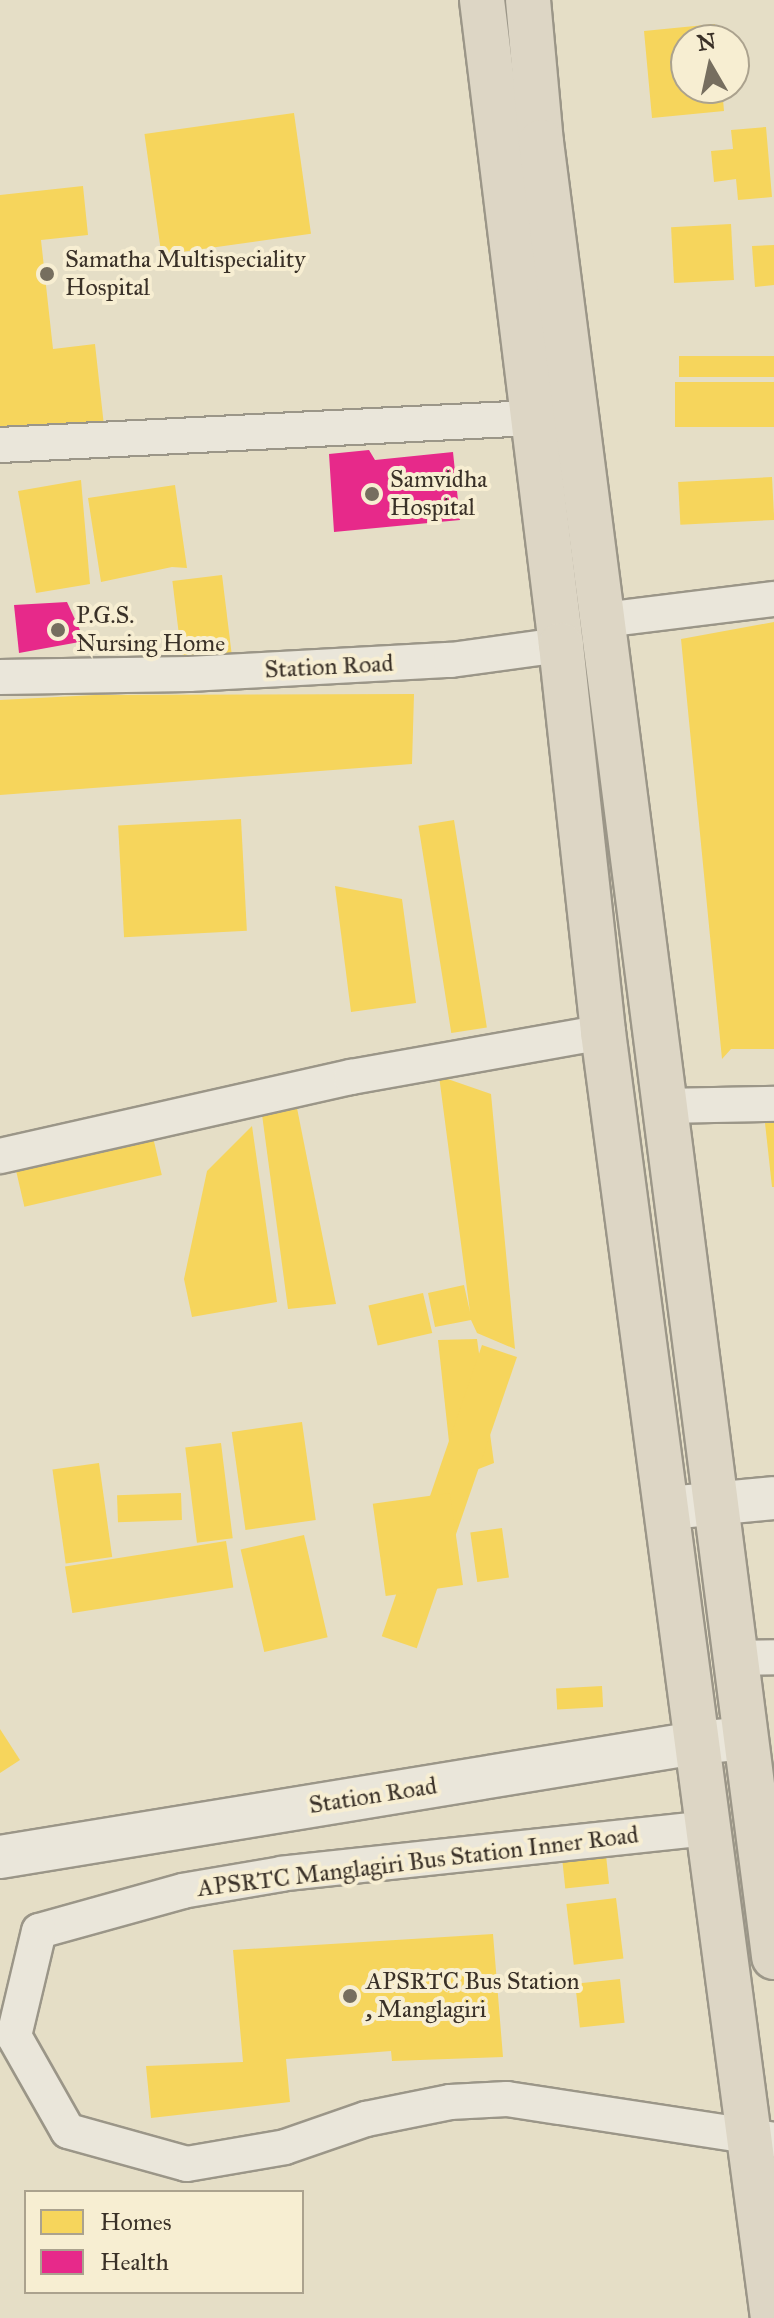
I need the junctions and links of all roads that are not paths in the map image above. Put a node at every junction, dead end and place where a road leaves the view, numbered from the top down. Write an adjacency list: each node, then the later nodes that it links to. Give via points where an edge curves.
1 (482, 0): 3 (main road)
2 (528, 0): 6 (main road, via 541,142)
3 (532, 418): 4 (street); 7 (main road)
4 (0, 445)
5 (774, 599): 6 (street)
6 (603, 620): 11 (main road)
7 (561, 645): 8 (street, Station Road, via 451,660 189,674); 9 (main road)
8 (0, 677)
9 (603, 1032): 12 (street, via 351,1077); 15 (main road)
10 (774, 1104): 11 (street)
11 (667, 1106): 14 (main road)
12 (0, 1156)
13 (774, 1498): 14 (street)
14 (715, 1503): 15 (street); 16 (main road)
15 (668, 1508): 18 (main road)
16 (755, 1657): 17 (main road)
17 (746, 1738): 18 (street, Station Road); 21 (main road)
18 (696, 1743): 19 (main road); 20 (street, Station Road)
19 (709, 1828): 23 (main road); 23 (street, APSRTC Manglagiri Bus Station Inner Road, via 282,1874 183,1891 39,1931 14,2036 68,2131 187,2164 285,2147 366,2119 479,2100 507,2099)
20 (0, 1857)
21 (770, 1897): 22 (main road)
22 (774, 1957)
23 (762, 2137): 24 (main road)
24 (773, 2318)

